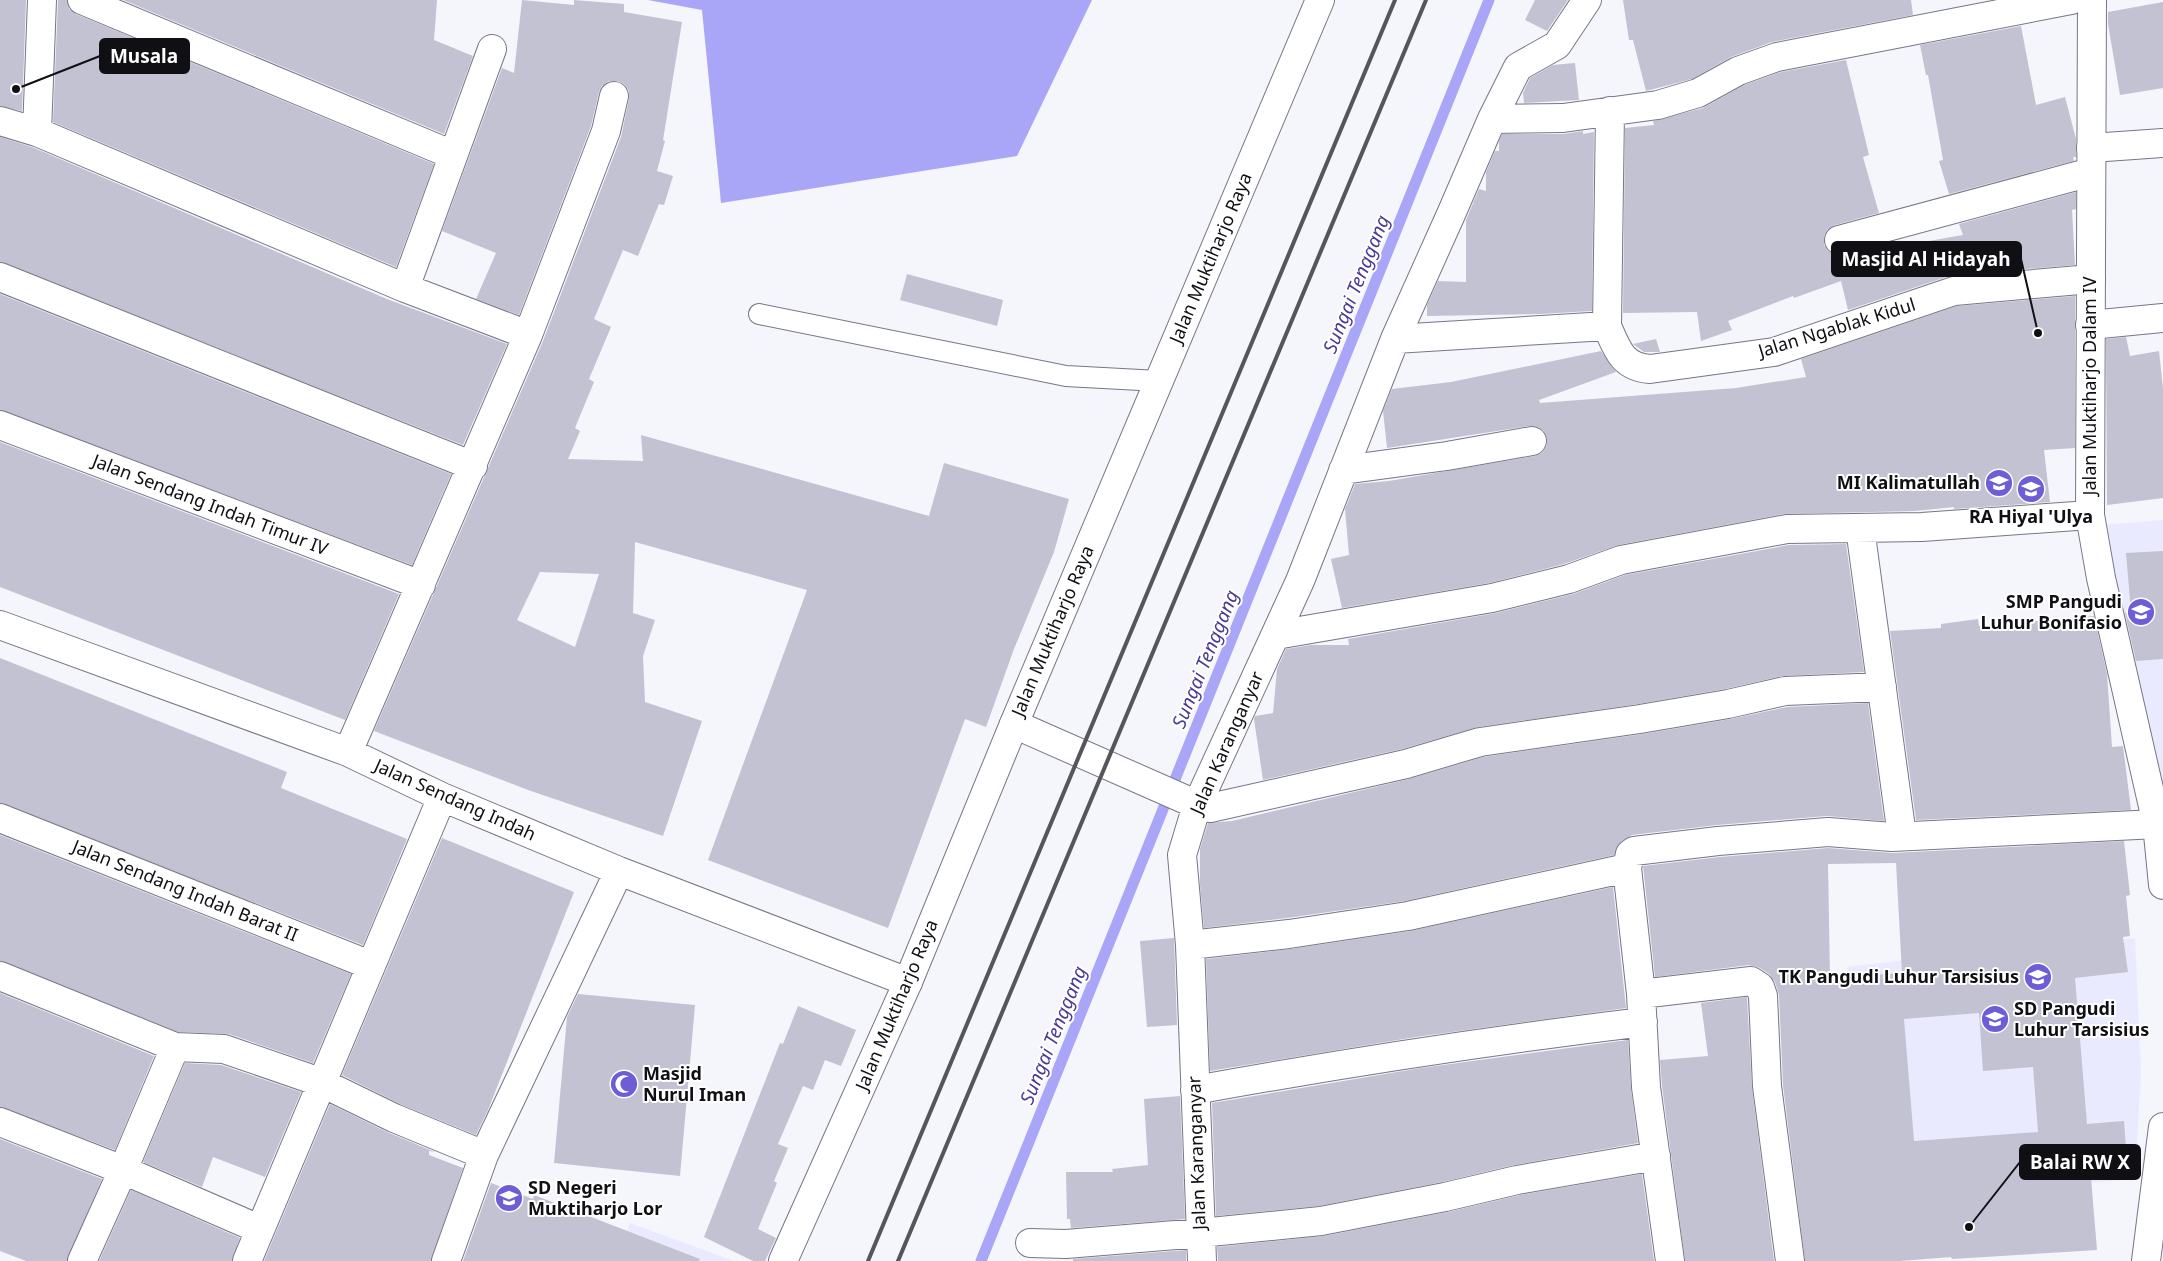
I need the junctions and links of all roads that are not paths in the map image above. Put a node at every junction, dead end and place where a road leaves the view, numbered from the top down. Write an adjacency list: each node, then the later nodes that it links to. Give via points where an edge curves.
1 (42, 0): 12 (street)
2 (82, 0): 14 (street)
3 (1320, 0): 26 (street, Jalan Muktiharjo Raya)
4 (1587, 0): 10 (street, Jalan Karanganyar, via 1557,44 1518,67)
5 (2071, 0): 9 (street, via 1778,57 1738,71 1698,93 1658,105)
6 (2092, 0): 15 (street, Jalan Muktiharjo Dalam IV)
7 (492, 50): 14 (street)
8 (614, 96): 24 (street, via 606,131)
9 (1610, 111): 10 (street, via 1563,118); 23 (street)
10 (1492, 119): 25 (street, Jalan Karanganyar)
11 (0, 121): 12 (street)
12 (37, 132): 19 (street)
13 (2163, 143): 15 (street)
14 (453, 155): 19 (street)
15 (2091, 160): 16 (street); 18 (street, Jalan Muktiharjo Dalam IV)
16 (1839, 240)
17 (0, 276): 29 (street)
18 (2091, 280): 22 (street, Jalan Muktiharjo Dalam IV); 23 (street, Jalan Ngablak Kidul, via 1954,291 1774,352 1650,369 1636,368 1620,354)
19 (404, 288): 24 (street)
20 (760, 314): 26 (lane, via 1066,376)
21 (2163, 318): 22 (street)
22 (2090, 325): 31 (street, Jalan Muktiharjo Dalam IV)
23 (1607, 326): 25 (street)
24 (528, 335): 29 (street)
25 (1395, 339): 30 (street, Jalan Karanganyar)
26 (1159, 381): 37 (street, Jalan Muktiharjo Raya)
27 (0, 425): 33 (street, Jalan Sendang Indah Timur IV)
28 (1532, 441): 30 (street)
29 (473, 466): 33 (street)
30 (1343, 470): 35 (street, Jalan Karanganyar)
31 (2090, 516): 32 (street); 42 (street, Jalan Muktiharjo Dalam IV)
32 (1860, 528): 35 (street, via 1777,530 1621,560 1570,579 1492,598); 36 (street)
33 (421, 585): 38 (street)
34 (0, 625): 38 (street, Jalan Sendang Indah)
35 (1276, 635): 40 (street, Jalan Karanganyar)
36 (1882, 687): 40 (street, via 1786,691 1640,719 1480,742 1406,764 1210,808); 43 (street)
37 (1014, 724): 40 (street); 50 (street, Jalan Muktiharjo Raya)
38 (348, 752): 39 (street, Jalan Sendang Indah)
39 (442, 798): 45 (street, Jalan Sendang Indah); 48 (street)
40 (1195, 804): 47 (street, Jalan Karanganyar, via 1182,854)
41 (0, 818): 48 (street, Jalan Sendang Indah Barat II)
42 (2157, 824): 43 (street); 46 (street, Jalan Muktiharjo Dalam IV)
43 (1902, 836): 44 (street, via 1828,832 1718,841 1634,851 1628,858)
44 (1627, 868): 47 (street, via 1408,916); 51 (street)
45 (619, 871): 50 (street, Jalan Sendang Indah); 58 (street)
46 (2163, 885)
47 (1190, 945): 55 (street, Jalan Karanganyar)
48 (370, 965): 54 (street)
49 (0, 976): 53 (street)
50 (908, 982): 67 (street, Jalan Muktiharjo Raya)
51 (1641, 994): 52 (street); 70 (street, via 1751,981 1760,987 1767,1086)
52 (1643, 1022): 55 (street, via 1529,1036); 59 (street, via 1646,1087)
53 (175, 1047): 54 (street, via 224,1049); 60 (street)
54 (320, 1082): 58 (street, via 394,1118); 61 (street)
55 (1195, 1090): 62 (street, Jalan Karanganyar)
56 (0, 1122): 60 (street)
57 (2163, 1127): 71 (street)
58 (484, 1155): 66 (street)
59 (1656, 1156): 62 (street, via 1517,1180 1321,1220); 69 (street)
60 (123, 1170): 61 (street); 64 (street)
61 (259, 1229): 65 (street)
62 (1200, 1233): 63 (street, via 1066,1244); 68 (street, Jalan Karanganyar)
63 (1030, 1243)
64 (82, 1261)
65 (246, 1261)
66 (446, 1261)
67 (783, 1261)
68 (1202, 1261)
69 (1670, 1261)
70 (1790, 1261)
71 (2146, 1261)

